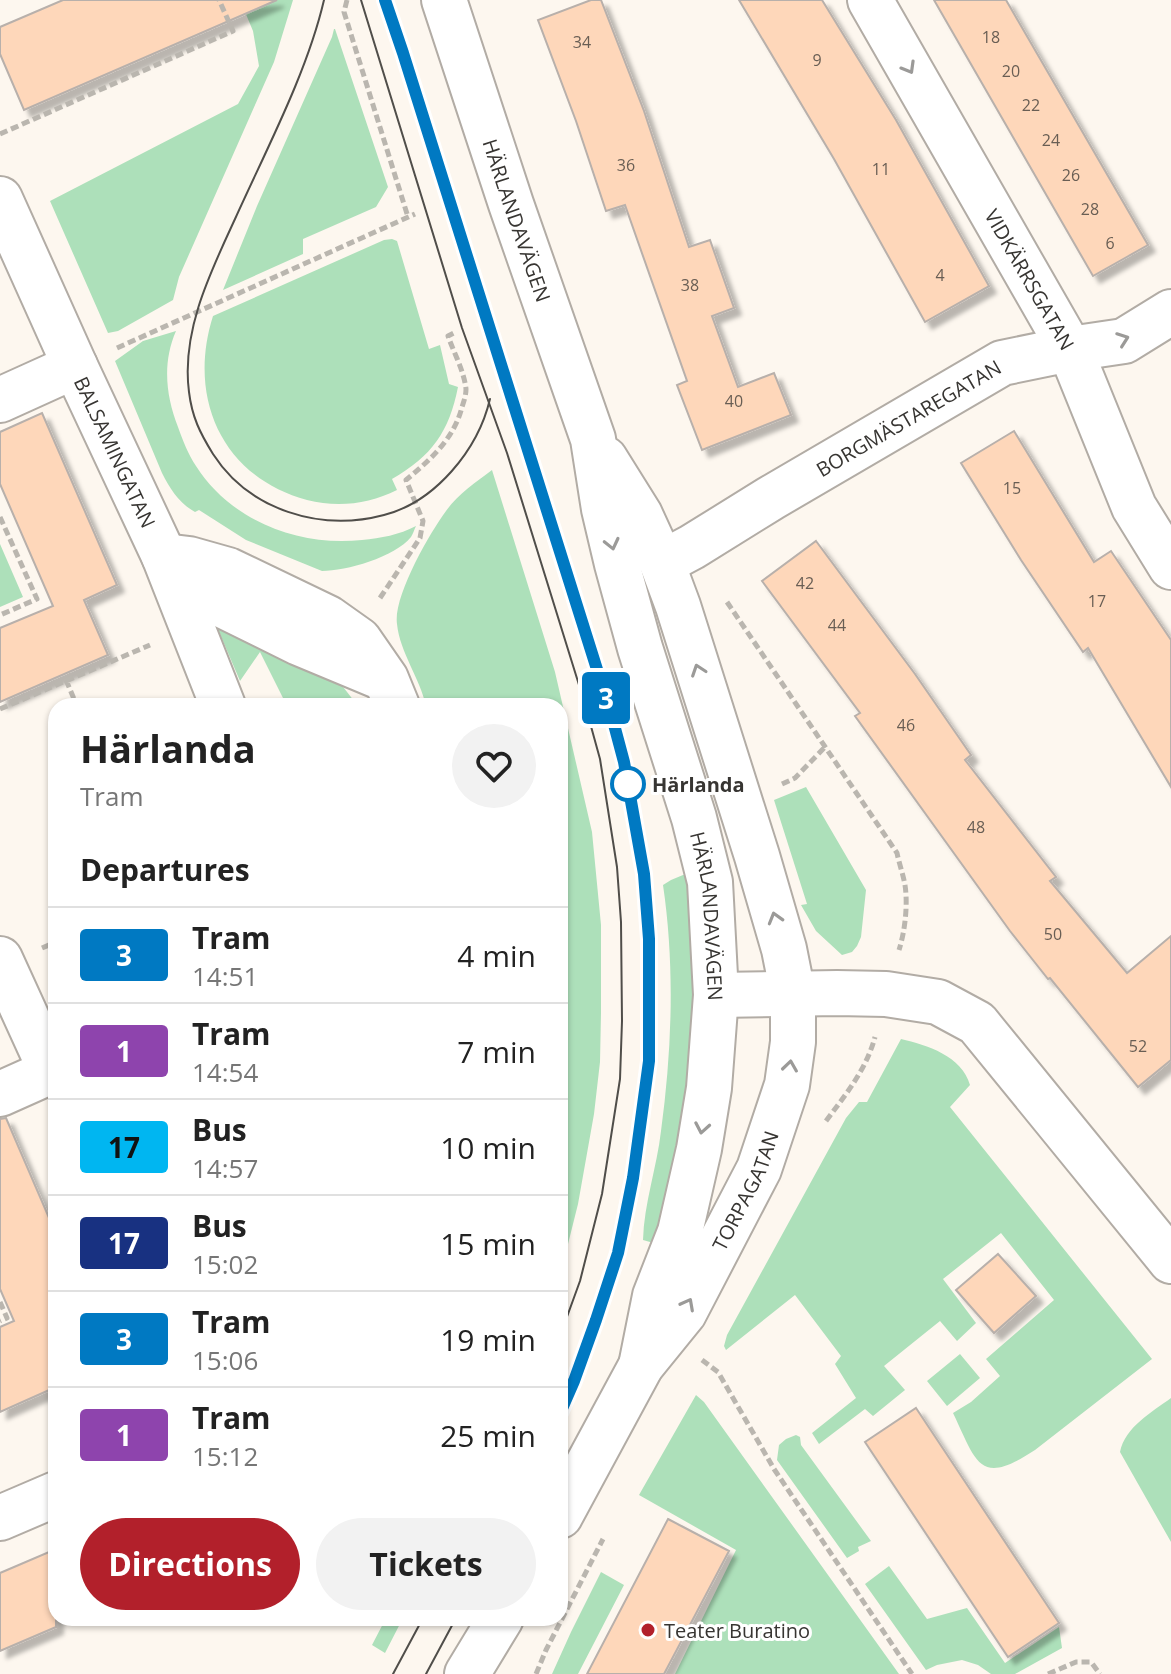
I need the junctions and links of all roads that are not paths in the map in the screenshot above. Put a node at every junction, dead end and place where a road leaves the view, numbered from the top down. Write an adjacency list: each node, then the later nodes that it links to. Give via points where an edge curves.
1 (444, 0): 8 (street, HÄRLANDAVÄGEN)
2 (870, 0): 5 (street, VIDKÄRRSGATAN, one-way to 5)
3 (0, 199): 6 (street, BALSAMINGATAN)
4 (1171, 312): 5 (street, BORGMÄSTAREGATAN, one-way to 4, via 1124,341)
5 (1070, 349): 10 (street, BORGMÄSTAREGATAN, via 1002,363); 11 (street, VIDKÄRRSGATAN, via 1134,507)
6 (75, 366): 7 (street); 9 (street, BALSAMINGATAN)
7 (0, 400)
8 (593, 439): 10 (street, HÄRLANDAVÄGEN, via 640,515); 16 (street, HÄRLANDAVÄGEN, one-way to 16, via 621,577 710,882)
9 (164, 556): 12 (street, via 222,605); 12 (street, via 228,570 328,618 359,640); 13 (street, BALSAMINGATAN)
10 (662, 563): 15 (street, HÄRLANDAVÄGEN, one-way to 10, via 757,856)
11 (1171, 567)
12 (392, 693)
13 (220, 698)
14 (0, 959): 17 (street)
15 (793, 994): 16 (street, HÄRLANDAVÄGEN); 20 (street, HÄRLANDAVÄGEN, via 912,997 938,1002 977,1023); 21 (street, TORPAGATAN, one-way to 15, via 684,1313 759,1169 787,1085)
16 (716, 995): 21 (street, TORPAGATAN, one-way to 21, via 699,1149 680,1232 655,1296)
17 (48, 1060)
18 (48, 1072): 19 (street)
19 (0, 1094)
20 (1171, 1261)
21 (641, 1366): 23 (street, TORPAGATAN)
22 (48, 1497): 24 (street)
23 (568, 1501)
24 (0, 1518)
25 (496, 1626): 27 (street)
26 (508, 1626): 28 (street)
27 (467, 1674)
28 (492, 1674)

